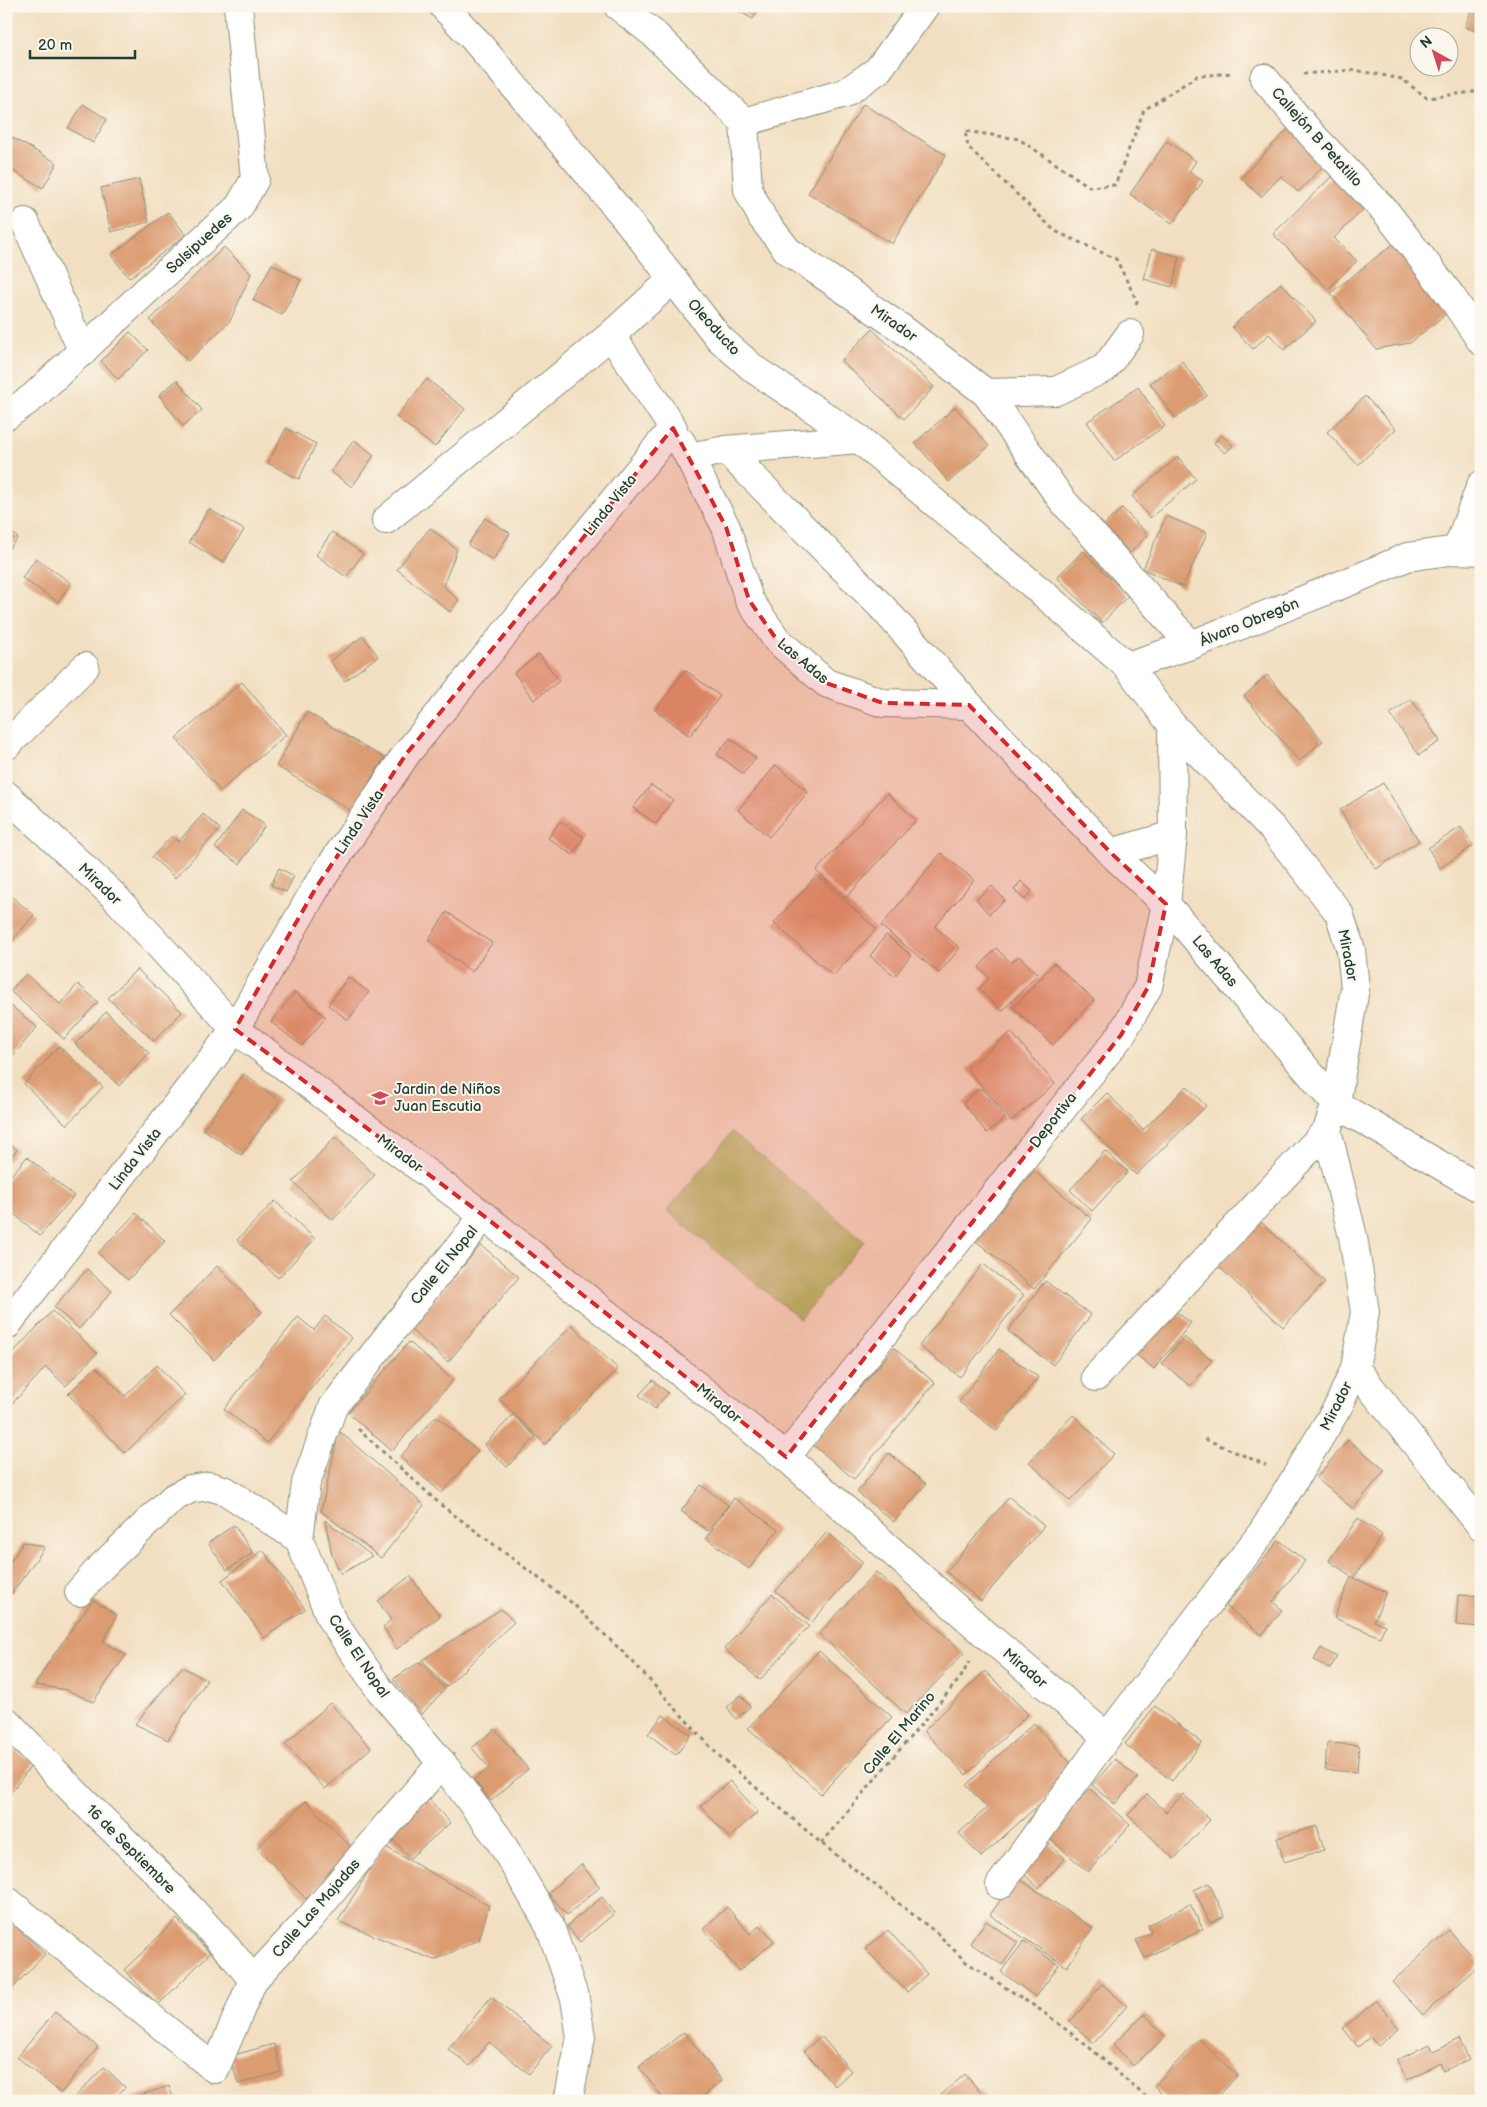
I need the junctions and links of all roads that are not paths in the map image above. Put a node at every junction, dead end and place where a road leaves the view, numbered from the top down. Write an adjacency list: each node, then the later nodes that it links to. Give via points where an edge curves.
1 (238, 6): 12 (street, Salsipuedes, via 255,179 239,207)
2 (443, 6): 8 (street, Oleoducto, via 561,141)
3 (618, 6): 6 (street, via 654,34)
4 (925, 6): 6 (street, via 878,70 845,93)
5 (1264, 78): 11 (street, Callejón B Petatillo, via 1386,212 1451,296)
6 (744, 122): 13 (street, Mirador, via 748,190 763,219 788,251 901,328)
7 (25, 222): 12 (street)
8 (673, 279): 10 (street); 16 (street, Oleoducto, via 719,338 755,370)
9 (1130, 334): 13 (street, via 1106,368 1056,390)
10 (611, 335): 15 (street); 20 (street)
11 (1481, 341)
12 (83, 352): 14 (street, Salsipuedes, via 33,397)
13 (986, 394): 22 (street, Mirador, via 1062,500)
14 (6, 416)
15 (673, 428): 18 (street, Las Adas); 32 (street, Linda Vista, via 407,753 316,886)
16 (859, 439): 17 (street); 23 (street, Oleoducto)
17 (726, 450): 18 (street); 25 (street, Las Adas, via 876,601)
18 (689, 457): 25 (street, Las Adas, via 726,527 749,600 777,640 826,683 883,703)
19 (1481, 485): 21 (street)
20 (386, 520)
21 (1469, 551): 22 (street, Álvaro Obregón, via 1407,557)
22 (1191, 645): 23 (street, Álvaro Obregón)
23 (1127, 666): 26 (street, Mirador)
24 (86, 667): 27 (street)
25 (969, 705): 30 (street, Las Adas)
26 (1172, 724): 29 (street, Deportiva); 33 (street, Mirador, via 1272,828 1339,912 1351,950 1355,988)
27 (6, 746)
28 (6, 795): 32 (street, Mirador, via 114,896)
29 (1173, 835): 30 (street); 31 (street, Deportiva)
30 (1111, 853): 31 (street, Las Adas)
31 (1166, 904): 33 (street, Las Adas); 41 (street, Deportiva, via 1148,987 1121,1035)
32 (235, 1029): 36 (street, Mirador); 37 (street, Linda Vista)
33 (1336, 1104): 34 (street, Mirador); 35 (street, Las Adas)
34 (1327, 1130): 39 (street, Mirador, via 1353,1237 1365,1312); 40 (street)
35 (1481, 1189)
36 (484, 1216): 41 (street, Mirador); 43 (street, Calle El Nopal, via 333,1407 306,1483)
37 (16, 1294): 38 (street, Linda Vista)
38 (6, 1326)
39 (1355, 1368): 42 (street); 46 (street, Mirador, via 1340,1405 1264,1530)
40 (1096, 1377)
41 (786, 1457): 46 (street, Mirador)
42 (1481, 1526)
43 (299, 1539): 44 (street, via 226,1490 208,1486 190,1489 173,1498); 47 (street, Calle El Nopal, via 331,1619 380,1690)
44 (79, 1592)
45 (6, 1721): 50 (street, 16 de Septiembre, via 157,1872)
46 (1107, 1737): 48 (street)
47 (442, 1763): 50 (street, Calle Las Majadas, via 310,1918); 51 (street, Calle El Nopal, via 499,1839 550,1926 575,1998 581,2037)
48 (1000, 1885)
49 (6, 1900): 50 (street, Calle Las Majadas, via 216,2069)
50 (252, 1980)
51 (568, 2101)

